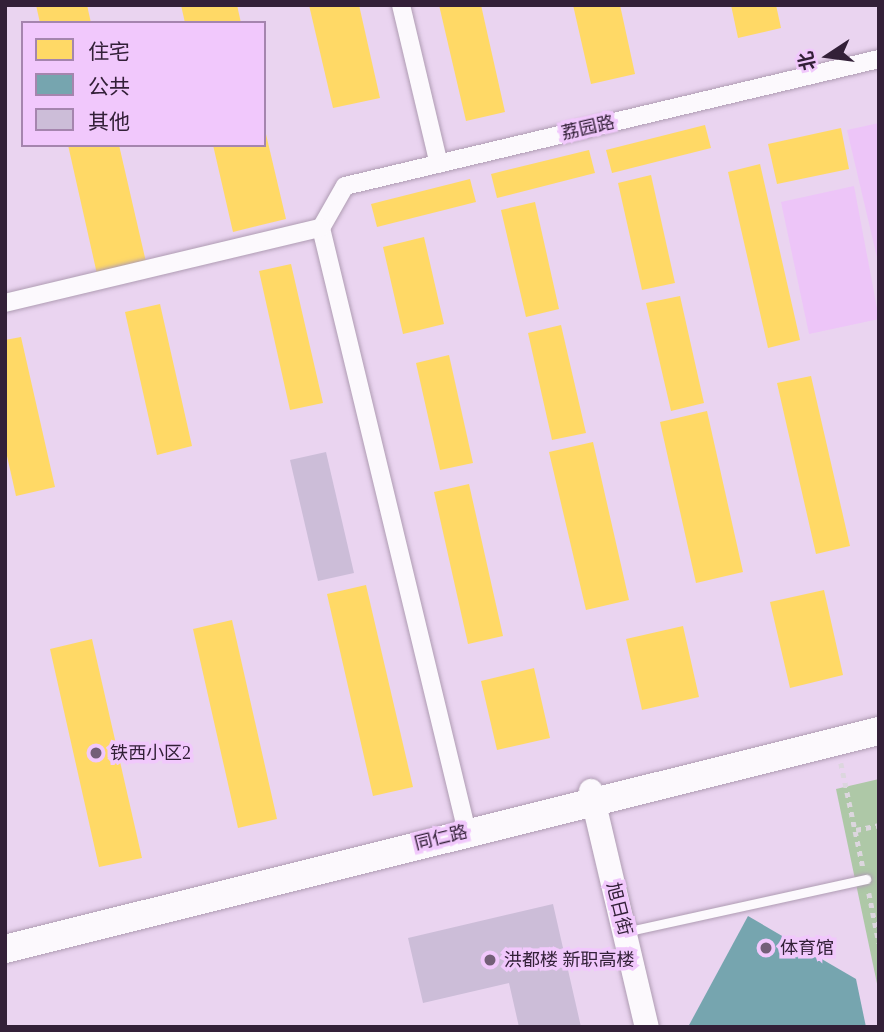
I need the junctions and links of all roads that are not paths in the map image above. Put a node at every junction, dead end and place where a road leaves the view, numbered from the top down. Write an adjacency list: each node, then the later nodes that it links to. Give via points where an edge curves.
1 (401, 5): 3 (street)
2 (879, 59): 3 (street, 荔园路)
3 (439, 163): 4 (street, 荔园路, via 345,186)
4 (321, 228): 5 (street); 9 (street)
5 (5, 303)
6 (879, 718): 8 (main road, 同仁路)
7 (879, 731): 8 (main road, 同仁路)
8 (592, 796): 9 (main road, 同仁路); 11 (main road, 旭日街)
9 (466, 826): 12 (main road, 同仁路); 13 (main road, 同仁路)
10 (866, 879): 11 (lane)
11 (624, 932): 14 (main road, 旭日街)
12 (5, 933)
13 (5, 949)
14 (647, 1027)

